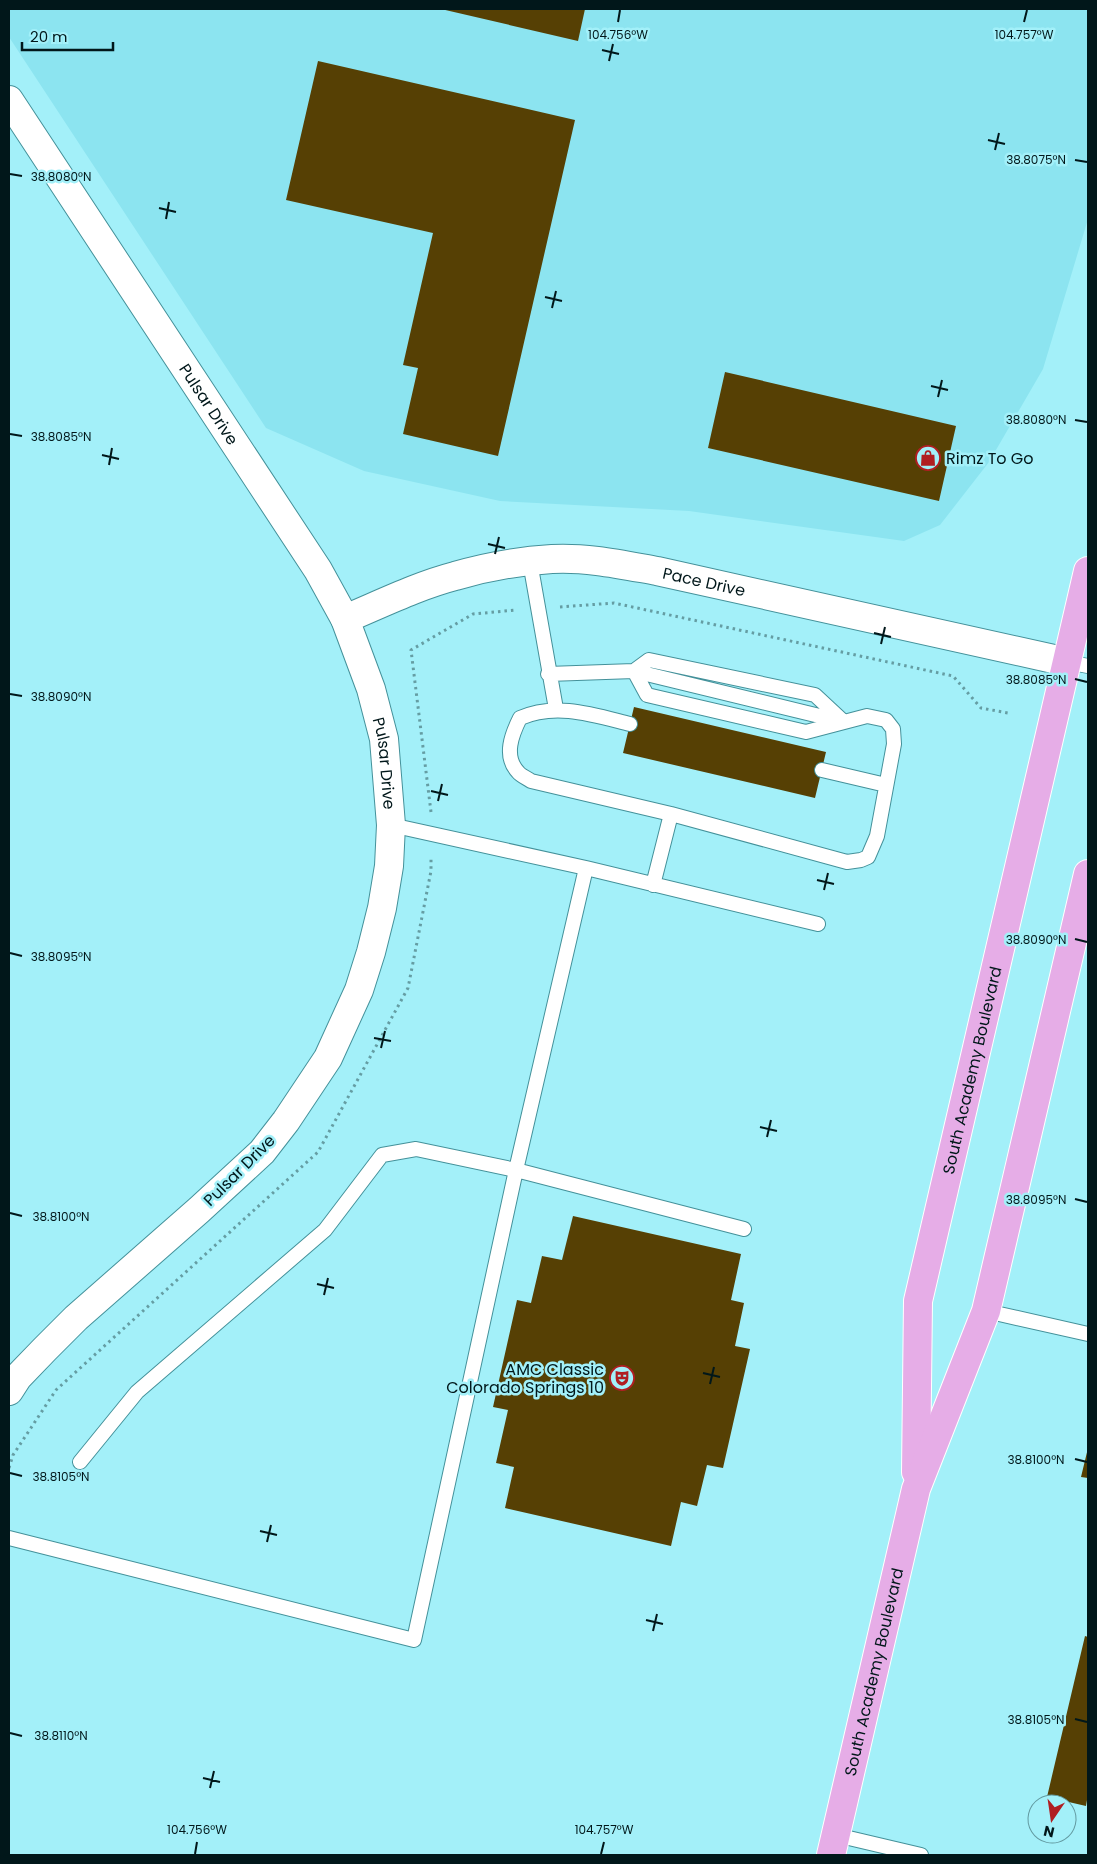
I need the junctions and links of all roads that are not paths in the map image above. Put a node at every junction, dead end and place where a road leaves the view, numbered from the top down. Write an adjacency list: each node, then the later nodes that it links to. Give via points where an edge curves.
1 (9, 100): 4 (street, Pulsar Drive, via 318,570)
2 (530, 562): 4 (street, Pace Drive, via 454,576); 5 (street, Pace Drive, via 553,559 599,561 657,571); 7 (lane)
3 (1088, 571): 5 (highway, South Academy Boulevard)
4 (345, 619): 14 (street, Pulsar Drive, via 371,689 384,739)
5 (1078, 664): 25 (highway, South Academy Boulevard, via 918,1301)
6 (634, 671): 7 (lane); 9 (lane); 9 (lane, via 649,660 815,695); 9 (lane, via 647,694 666,699 806,732)
7 (548, 674): 8 (lane)
8 (556, 709): 10 (lane); 13 (lane, via 533,712 520,718 511,737 511,759 518,772 546,786)
9 (844, 722): 12 (lane, via 867,716 886,720 893,729 894,744)
10 (630, 724)
11 (822, 770): 12 (lane)
12 (886, 785): 13 (lane, via 877,836 868,857 847,862)
13 (671, 814): 17 (lane)
14 (391, 825): 15 (lane); 23 (street, Pulsar Drive, via 390,866 371,952 359,990 328,1058 309,1088 262,1152 76,1318 18,1377)
15 (586, 868): 17 (lane); 19 (lane)
16 (1088, 874): 21 (highway, South Academy Boulevard)
17 (653, 885): 18 (lane)
18 (818, 924)
19 (516, 1170): 20 (lane); 24 (lane, via 416,1149 382,1155 325,1230 137,1392); 26 (lane, via 414,1640)
20 (744, 1229)
21 (986, 1311): 22 (lane); 25 (highway, South Academy Boulevard)
22 (1088, 1334)
23 (9, 1391)
24 (80, 1462)
25 (916, 1489): 27 (highway, South Academy Boulevard)
26 (9, 1538)
27 (833, 1845): 28 (lane)
28 (921, 1855)

